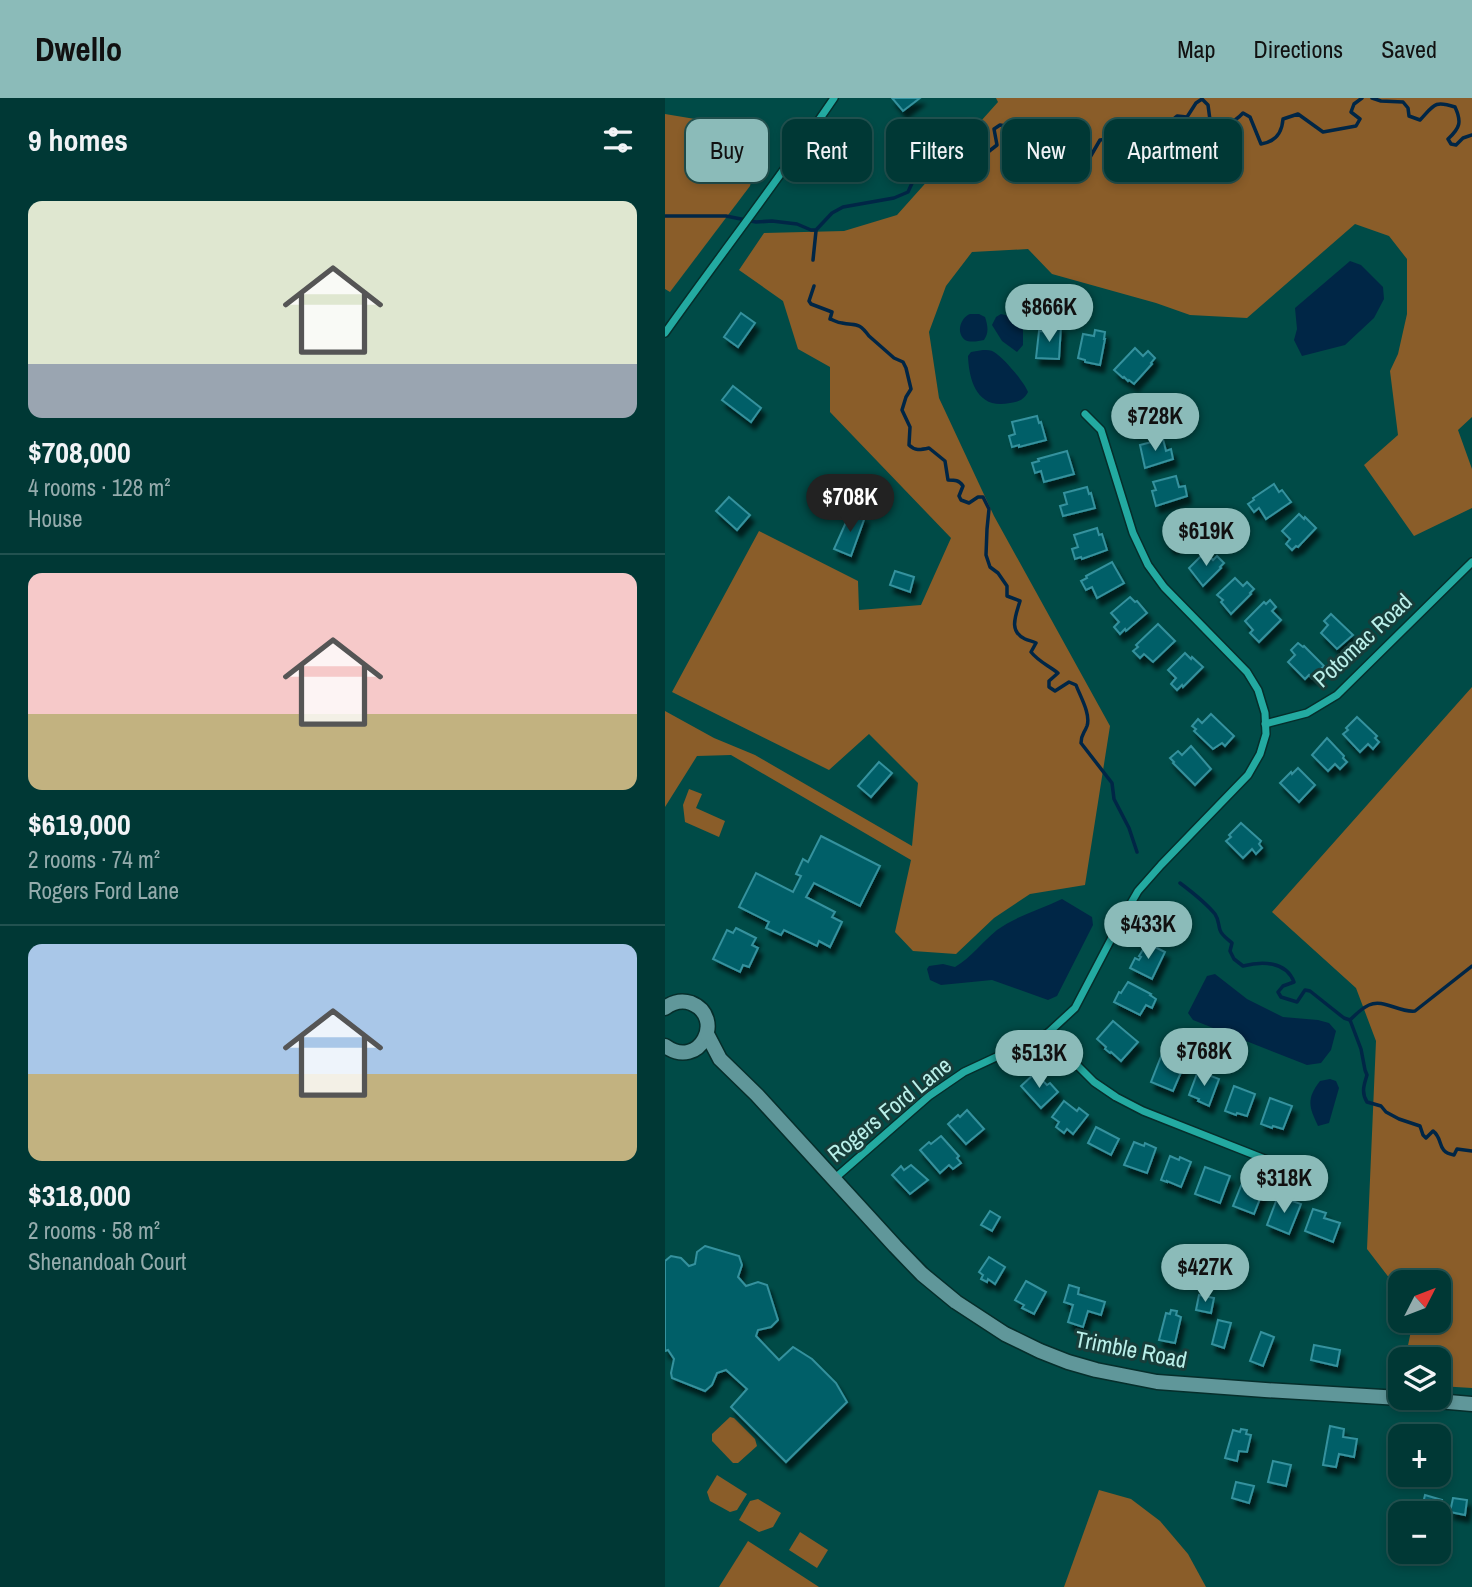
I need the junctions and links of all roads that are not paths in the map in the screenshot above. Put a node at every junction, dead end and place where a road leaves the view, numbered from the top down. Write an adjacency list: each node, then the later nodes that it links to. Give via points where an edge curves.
1 (834, 98): 2 (street)
2 (665, 334)
3 (1085, 414): 5 (street, Rogers Ford Lane, via 1101,430 1133,533 1148,565 1247,672 1258,690)
4 (1472, 562): 5 (street, Potomac Road, via 1337,695 1307,713)
5 (1265, 724): 8 (street, Rogers Ford Lane, via 1260,754 1248,775 1138,891 1075,1008)
6 (669, 1004): 7 (street, Trimble Road, via 687,1002 702,1010)
7 (707, 1034): 10 (street); 11 (street, Trimble Road)
8 (1048, 1034): 12 (street, via 1094,1082 1143,1111 1286,1167); 13 (street, Rogers Ford Lane, via 964,1072 929,1096)
9 (668, 1051): 10 (street)
10 (690, 1052): 11 (street)
11 (720, 1059): 13 (street, Trimble Road)
12 (1317, 1164)
13 (834, 1179): 14 (street, Trimble Road, via 922,1274 1005,1334 1040,1351 1096,1370 1157,1381)
14 (1388, 1397)
15 (1451, 1402): 16 (street, Trimble Road)
16 (1472, 1404)

